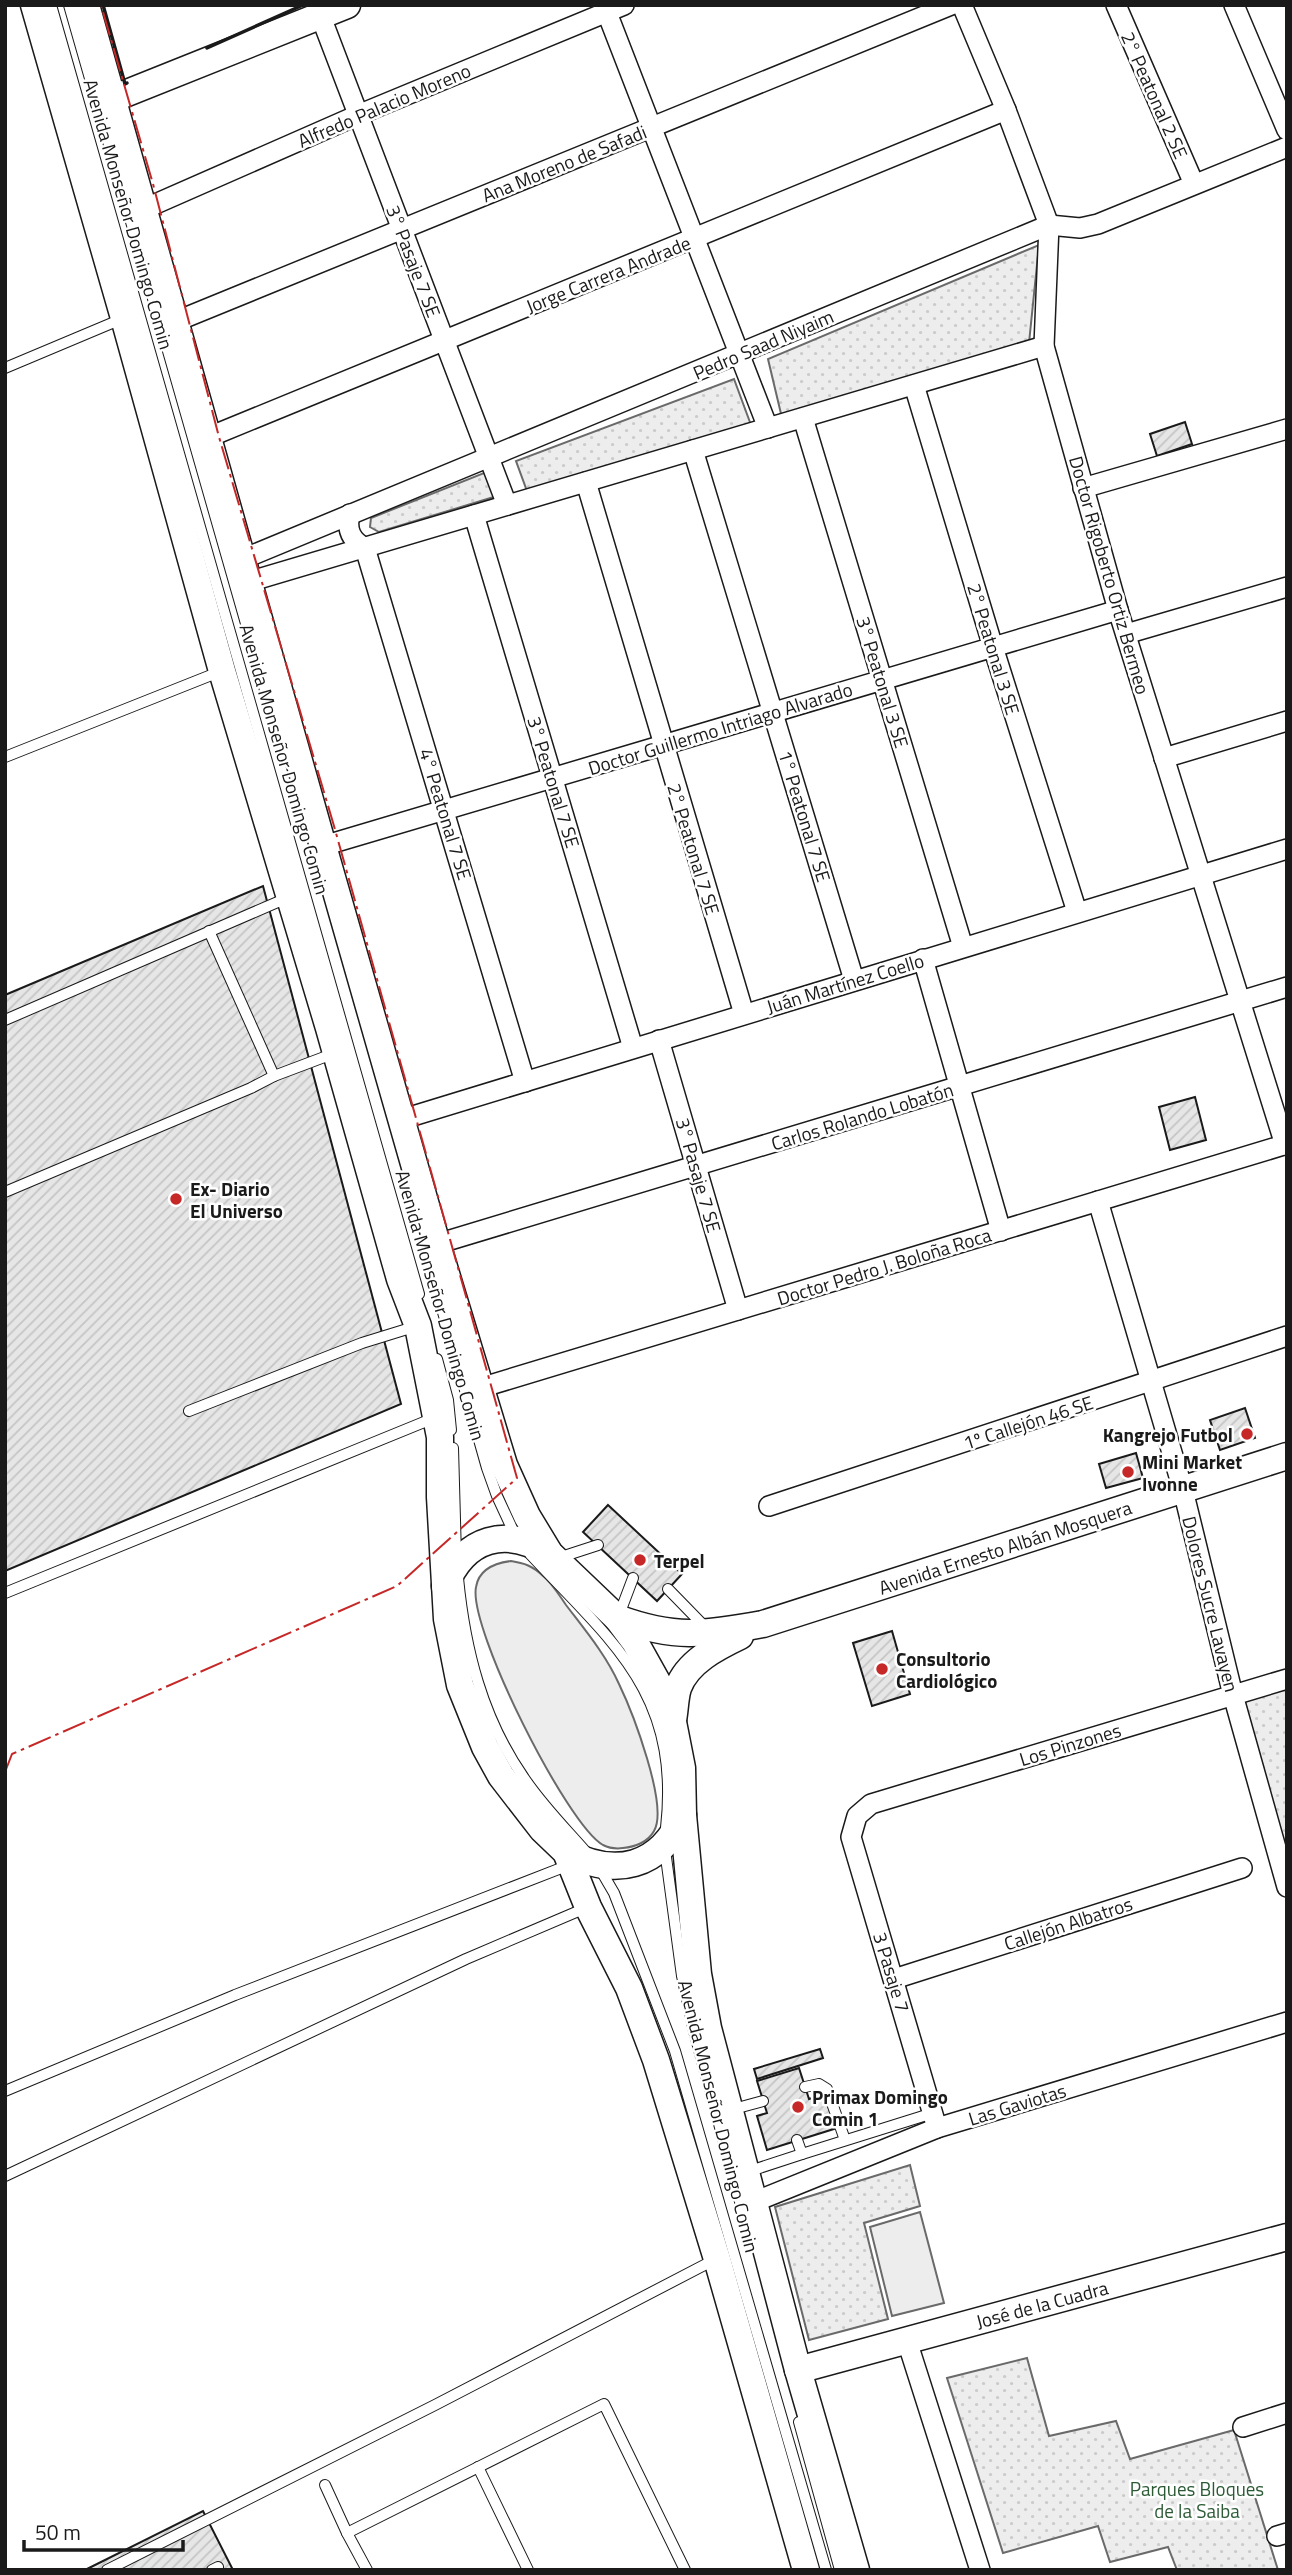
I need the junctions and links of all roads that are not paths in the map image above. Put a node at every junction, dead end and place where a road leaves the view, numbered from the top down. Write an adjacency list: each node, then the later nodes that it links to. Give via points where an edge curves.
1 (34, 5): 23 (main road, Avenida Monseñor Domingo Comin)
2 (51, 5): 96 (lane, Avenida Monseñor Domingo Comin, via 448,1400 453,1446)
3 (69, 5): 54 (lane, Avenida Monseñor Domingo Comin)
4 (86, 5): 12 (main road, Avenida Monseñor Domingo Comin)
5 (347, 5): 11 (main road)
6 (951, 5): 15 (street, Ana Moreno de Safadi)
7 (962, 5): 13 (street, Doctor Rigoberto Ortiz Bermeo)
8 (1116, 5): 18 (street, 2° Peatonal 2 SE)
9 (1234, 5): 16 (street)
10 (612, 8): 14 (street, Alfredo Palacio Moreno); 15 (street)
11 (321, 17): 12 (main road); 14 (street, 3° Pasaje 7 SE)
12 (112, 99): 19 (main road, Avenida Monseñor Domingo Comin)
13 (1006, 110): 20 (street, Doctor Rigoberto Ortiz Bermeo); 22 (street, Jorge Carrera Andrade)
14 (358, 115): 19 (street, Alfredo Palacio Moreno); 21 (street, 3° Pasaje 7 SE)
15 (652, 127): 21 (street, Ana Moreno de Safadi); 22 (street)
16 (1287, 130)
17 (1287, 147): 18 (street, Pedro Saad Niyaim)
18 (1194, 184): 20 (street, Pedro Saad Niyaim, via 1098,224 1080,228)
19 (144, 209): 24 (main road, Avenida Monseñor Domingo Comin)
20 (1049, 225): 26 (street, Doctor Rigoberto Ortiz Bermeo); 27 (street, Pedro Saad Niyaim)
21 (402, 229): 24 (street, Ana Moreno de Safadi); 25 (street, 3° Pasaje 7 SE)
22 (694, 238): 25 (street, Jorge Carrera Andrade); 27 (street)
23 (124, 318): 28 (lane); 47 (main road, Avenida Monseñor Domingo Comin)
24 (177, 321): 33 (main road, Avenida Monseñor Domingo Comin)
25 (444, 340): 33 (street, Jorge Carrera Andrade); 35 (street, 3° Pasaje 7 SE)
26 (1044, 346): 29 (street); 37 (street, Doctor Rigoberto Ortiz Bermeo)
27 (739, 354): 31 (street); 35 (street, Pedro Saad Niyaim)
28 (5, 368)
29 (914, 385): 30 (street); 46 (street, 2° Peatonal 3 SE)
30 (803, 418): 31 (street); 48 (street, 3° Peatonal 3 SE)
31 (768, 428): 34 (street)
32 (1287, 429): 37 (street)
33 (209, 437): 42 (main road, Avenida Monseñor Domingo Comin)
34 (693, 450): 36 (street); 49 (street, 1° Peatonal 7 SE)
35 (489, 457): 38 (street, 3° Pasaje 7 SE); 39 (street, Pedro Saad Niyaim)
36 (586, 482): 38 (street); 51 (street, 2° Peatonal 7 SE)
37 (1083, 488): 44 (street, Doctor Rigoberto Ortiz Bermeo)
38 (507, 505): 40 (street)
39 (350, 514): 41 (street, 4° Peatonal 7 SE, via 352,537); 42 (street, Pedro Saad Niyaim)
40 (474, 515): 41 (street); 55 (street, 3° Peatonal 7 SE)
41 (365, 548): 42 (street); 56 (street, 4° Peatonal 7 SE)
42 (246, 571): 57 (main road, Avenida Monseñor Domingo Comin)
43 (1287, 587): 45 (street)
44 (1118, 610): 45 (street, Doctor Rigoberto Ortiz Bermeo); 46 (street, Doctor Guillermo Intriago Alvarado)
45 (1126, 634): 53 (street, Doctor Rigoberto Ortiz Bermeo)
46 (993, 647): 48 (street, Doctor Guillermo Intriago Alvarado); 61 (street, 2° Peatonal 3 SE)
47 (222, 671): 52 (lane); 60 (main road, Avenida Monseñor Domingo Comin)
48 (883, 680): 49 (street, Doctor Guillermo Intriago Alvarado); 63 (street, 3° Peatonal 3 SE)
49 (774, 712): 51 (street, Doctor Guillermo Intriago Alvarado); 65 (street, 1° Peatonal 7 SE)
50 (1287, 721): 53 (street)
51 (663, 745): 55 (street, Doctor Guillermo Intriago Alvarado); 68 (street, 2° Peatonal 7 SE)
52 (5, 757)
53 (1164, 758): 59 (street, Doctor Rigoberto Ortiz Bermeo)
54 (287, 765)
55 (553, 777): 56 (street, Doctor Guillermo Intriago Alvarado); 71 (street, 3° Peatonal 7 SE)
56 (445, 810): 57 (street, Doctor Guillermo Intriago Alvarado); 74 (street, 4° Peatonal 7 SE)
57 (323, 846): 76 (main road, Avenida Monseñor Domingo Comin)
58 (1287, 849): 59 (street, Juán Martínez Coello)
59 (1200, 874): 61 (street, Juán Martínez Coello); 67 (street, Doctor Rigoberto Ortiz Bermeo)
60 (289, 897): 62 (lane); 72 (main road, Avenida Monseñor Domingo Comin)
61 (1077, 912): 63 (street, Juán Martínez Coello)
62 (209, 931): 69 (lane); 73 (lane)
63 (963, 947): 64 (street, Juán Martínez Coello)
64 (923, 959): 65 (street, Juán Martínez Coello); 75 (street)
65 (854, 980): 68 (street, Juán Martínez Coello)
66 (1287, 987): 67 (street, Carlos Rolando Lobatón)
67 (1240, 1001): 75 (street, Carlos Rolando Lobatón); 77 (street, Doctor Rigoberto Ortiz Bermeo)
68 (744, 1014): 70 (street, Juán Martínez Coello)
69 (5, 1020)
70 (659, 1041): 71 (street, Juán Martínez Coello); 78 (street, 3° Pasaje 7 SE)
71 (634, 1048): 74 (street, Juán Martínez Coello)
72 (335, 1052): 73 (lane); 84 (main road, Avenida Monseñor Domingo Comin, via 397,1271)
73 (274, 1076): 79 (lane)
74 (525, 1082): 76 (street, Juán Martínez Coello)
75 (960, 1086): 78 (street, Carlos Rolando Lobatón); 81 (street)
76 (402, 1119): 82 (main road, Avenida Monseñor Domingo Comin)
77 (1286, 1145): 80 (street, Doctor Pedro J. Boloña Roca)
78 (696, 1166): 82 (street, Carlos Rolando Lobatón); 83 (street, 3° Pasaje 7 SE)
79 (5, 1192)
80 (1098, 1201): 81 (street, Doctor Pedro J. Boloña Roca); 86 (street, Dolores Sucre Lavayen)
81 (1001, 1231): 83 (street, Doctor Pedro J. Boloña Roca)
82 (428, 1242): 87 (main road, Avenida Monseñor Domingo Comin); 93 (lane, Avenida Monseñor Domingo Comin, via 487,1468)
83 (738, 1310): 87 (street, Doctor Pedro J. Boloña Roca)
84 (418, 1326): 88 (lane, via 362,1343); 89 (main road, Avenida Monseñor Domingo Comin)
85 (1287, 1336): 86 (street, 1º Callejón 46 SE)
86 (1151, 1382): 91 (street, Dolores Sucre Lavayen); 92 (street, 1º Callejón 46 SE)
87 (480, 1388): 95 (main road, Avenida Monseñor Domingo Comin, via 516,1494)
88 (189, 1411)
89 (438, 1417): 96 (main road, Avenida Monseñor Domingo Comin); 99 (lane)
90 (1287, 1456): 91 (main road, Avenida Ernesto Albán Mosquera)
91 (1183, 1490): 101 (main road, Avenida Ernesto Albán Mosquera); 104 (street, Dolores Sucre Lavayen)
92 (769, 1506)
93 (516, 1538): 95 (main road); 96 (main road, via 480,1544 464,1554); 108 (lane, Avenida Monseñor Domingo Comin, via 605,1632 651,1701 663,1735 670,1797)
94 (598, 1545): 95 (lane)
95 (552, 1556): 100 (main road, Avenida Monseñor Domingo Comin)
96 (451, 1575): 109 (main road, Avenida Monseñor Domingo Comin, via 452,1652 480,1737 501,1776); 110 (lane, Avenida Monseñor Domingo Comin, via 470,1661 501,1742 525,1780)
97 (633, 1578): 100 (lane)
98 (668, 1589): 102 (lane)
99 (5, 1593)
100 (617, 1618): 102 (main road, Avenida Ernesto Albán Mosquera, via 648,1629); 105 (main road, Avenida Monseñor Domingo Comin, via 651,1667)
101 (763, 1624): 102 (main road, Avenida Ernesto Albán Mosquera); 105 (main road, Avenida Ernesto Albán Mosquera, via 696,1662 678,1688)
102 (712, 1634)
103 (1287, 1679): 104 (street, Los Pinzones)
104 (1233, 1695): 107 (street, Los Pinzones, via 871,1804); 112 (street, Dolores Sucre Lavayen)
105 (673, 1722): 106 (main road, Avenida Monseñor Domingo Comin, via 682,1768)
106 (682, 1815): 108 (main road); 119 (main road, Avenida Monseñor Domingo Comin, via 698,1974)
107 (857, 1816): 114 (street, 3 Pasaje 7, via 850,1837)
108 (664, 1845): 110 (main road, via 634,1864); 128 (lane, Avenida Monseñor Domingo Comin, via 691,2020)
109 (568, 1858): 110 (main road); 113 (main road, Avenida Monseñor Domingo Comin); 117 (lane)
110 (599, 1866): 143 (lane, Avenida Monseñor Domingo Comin, via 614,1893 675,2051)
111 (1242, 1868): 114 (street, Callejón Albatros)
112 (1287, 1887)
113 (588, 1907): 125 (lane, via 466,1959); 129 (main road, Avenida Monseñor Domingo Comin, via 629,1988 656,2060)
114 (894, 1979): 120 (street, 3 Pasaje 7)
115 (1287, 2022): 120 (street, Las Gaviotas)
116 (805, 2087): 122 (lane, via 819,2084 827,2089)
117 (5, 2091)
118 (764, 2101): 119 (lane)
119 (730, 2110): 124 (main road, Avenida Monseñor Domingo Comin)
120 (935, 2121): 122 (lane); 126 (street, Las Gaviotas)
121 (797, 2140): 123 (lane)
122 (845, 2140): 123 (lane)
123 (802, 2154): 124 (lane)
124 (746, 2172): 126 (main road, Avenida Monseñor Domingo Comin)
125 (5, 2176)
126 (754, 2202): 131 (main road, Avenida Monseñor Domingo Comin)
127 (1287, 2237): 130 (main road, José de la Cuadra)
128 (752, 2247)
129 (717, 2259): 138 (lane); 142 (main road, Avenida Monseñor Domingo Comin)
130 (907, 2341): 131 (main road, José de la Cuadra); 146 (street)
131 (798, 2370): 145 (main road, Avenida Monseñor Domingo Comin)
132 (796, 2408): 144 (lane)
133 (1287, 2413): 134 (street)
134 (1243, 2427)
135 (478, 2467): 137 (lane); 140 (lane); 141 (lane, via 604,2404)
136 (325, 2485): 137 (lane)
137 (347, 2533): 139 (lane)
138 (107, 2570)
139 (367, 2570)
140 (528, 2570)
141 (685, 2570)
142 (806, 2570)
143 (826, 2570)
144 (840, 2570)
145 (856, 2570)
146 (980, 2570)

